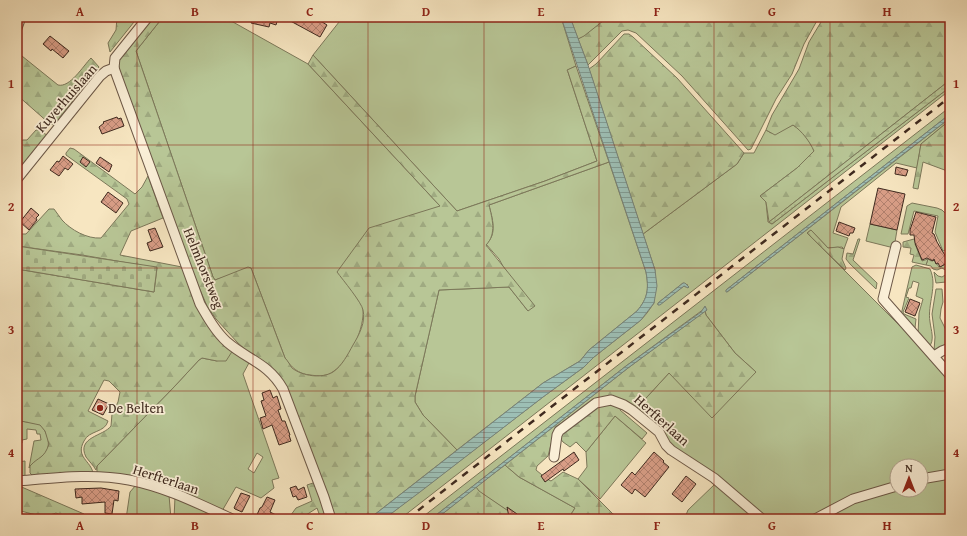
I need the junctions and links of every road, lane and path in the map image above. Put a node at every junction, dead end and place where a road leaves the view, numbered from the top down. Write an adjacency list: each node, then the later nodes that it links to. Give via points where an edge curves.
1 (22, 17): 3 (street)
2 (148, 17): 4 (street, Kuyerhuislaan, via 115,58)
3 (17, 28)
4 (114, 68): 5 (street, Kuyerhuislaan, via 100,76); 16 (street, Helmhorstweg, via 200,304 226,341 271,372 278,380 324,497)
5 (17, 178)
6 (896, 246): 8 (street, via 883,299)
7 (950, 348): 8 (street)
8 (934, 356): 9 (street)
9 (950, 375)
10 (554, 457): 17 (street, Herfterlaan, via 559,431 596,403 611,400 619,402 659,432 671,450 714,478)
11 (950, 474): 12 (street)
12 (929, 478)
13 (17, 481): 15 (street, Herfterlaan, via 95,477 129,480 173,493)
14 (889, 488): 18 (street, via 853,499)
15 (232, 519)
16 (330, 519)
17 (762, 519)
18 (815, 519)

